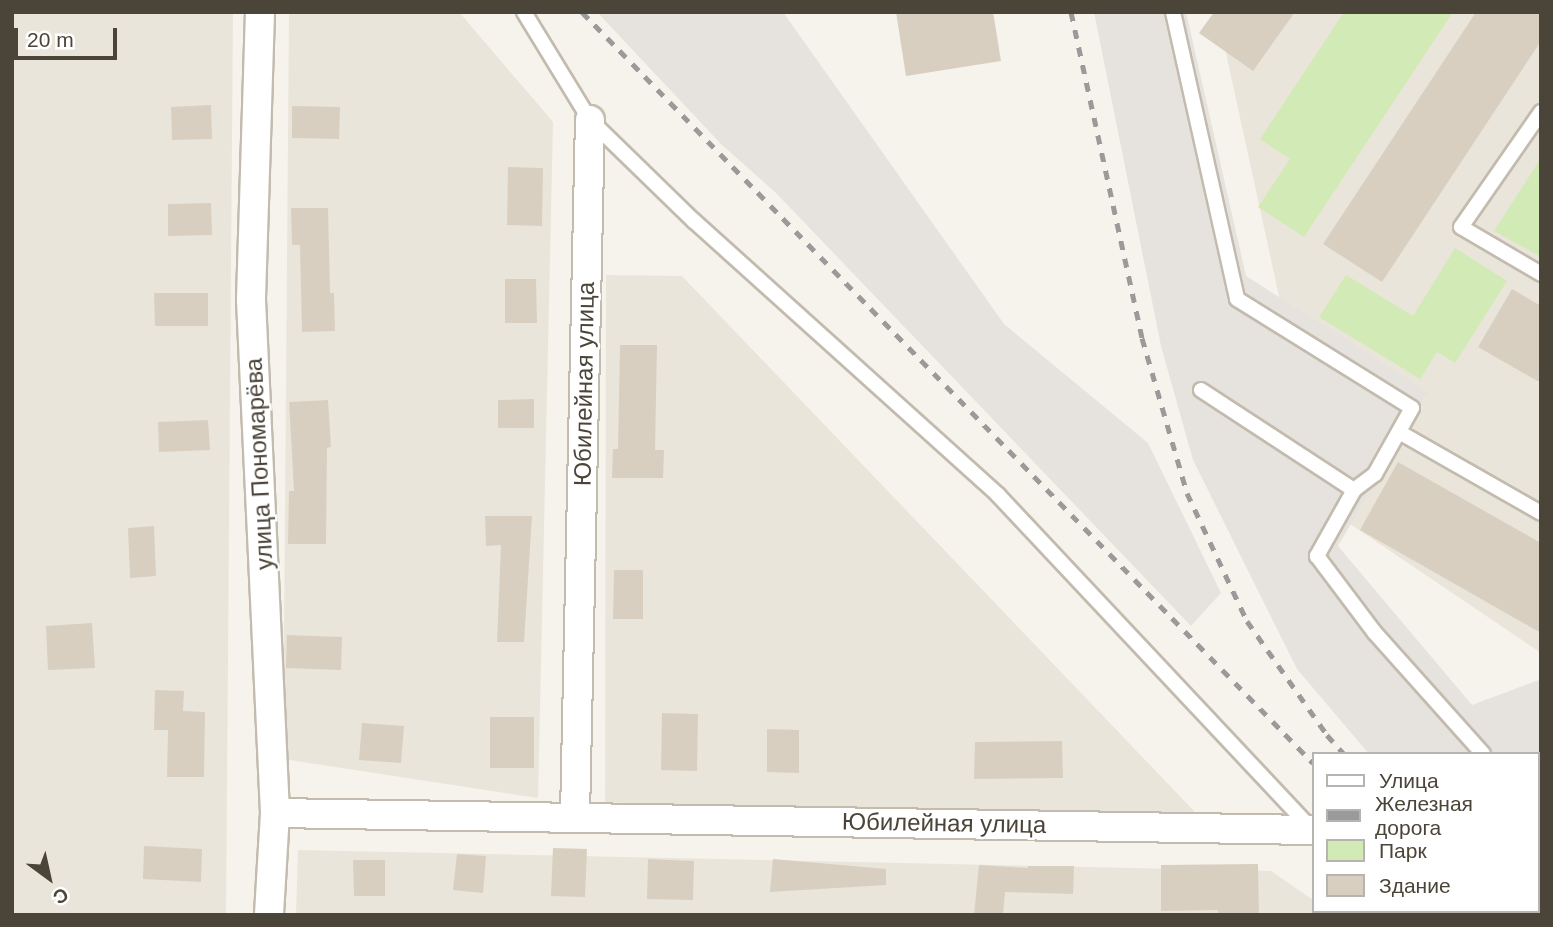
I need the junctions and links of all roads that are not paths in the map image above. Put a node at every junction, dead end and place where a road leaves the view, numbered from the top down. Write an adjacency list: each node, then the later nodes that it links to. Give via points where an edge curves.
1 (260, 12): 12 (street, улица Пономарёва, via 251,300)
2 (524, 12): 5 (lane)
3 (1173, 12): 8 (lane, via 1237,299 1412,408)
4 (1541, 112): 6 (lane, via 1461,227)
5 (590, 120): 13 (street, Юбилейная улица); 14 (lane, via 694,221 998,495)
6 (1541, 274)
7 (1201, 390): 9 (lane)
8 (1399, 432): 9 (lane, via 1375,474); 10 (lane)
9 (1354, 490): 11 (lane, via 1317,556 1375,633)
10 (1541, 513)
11 (1481, 752)
12 (275, 813): 13 (street, Юбилейная улица); 16 (street, улица Пономарёва)
13 (575, 816): 15 (street, Юбилейная улица)
14 (1312, 829)
15 (1312, 830)
16 (269, 915)

